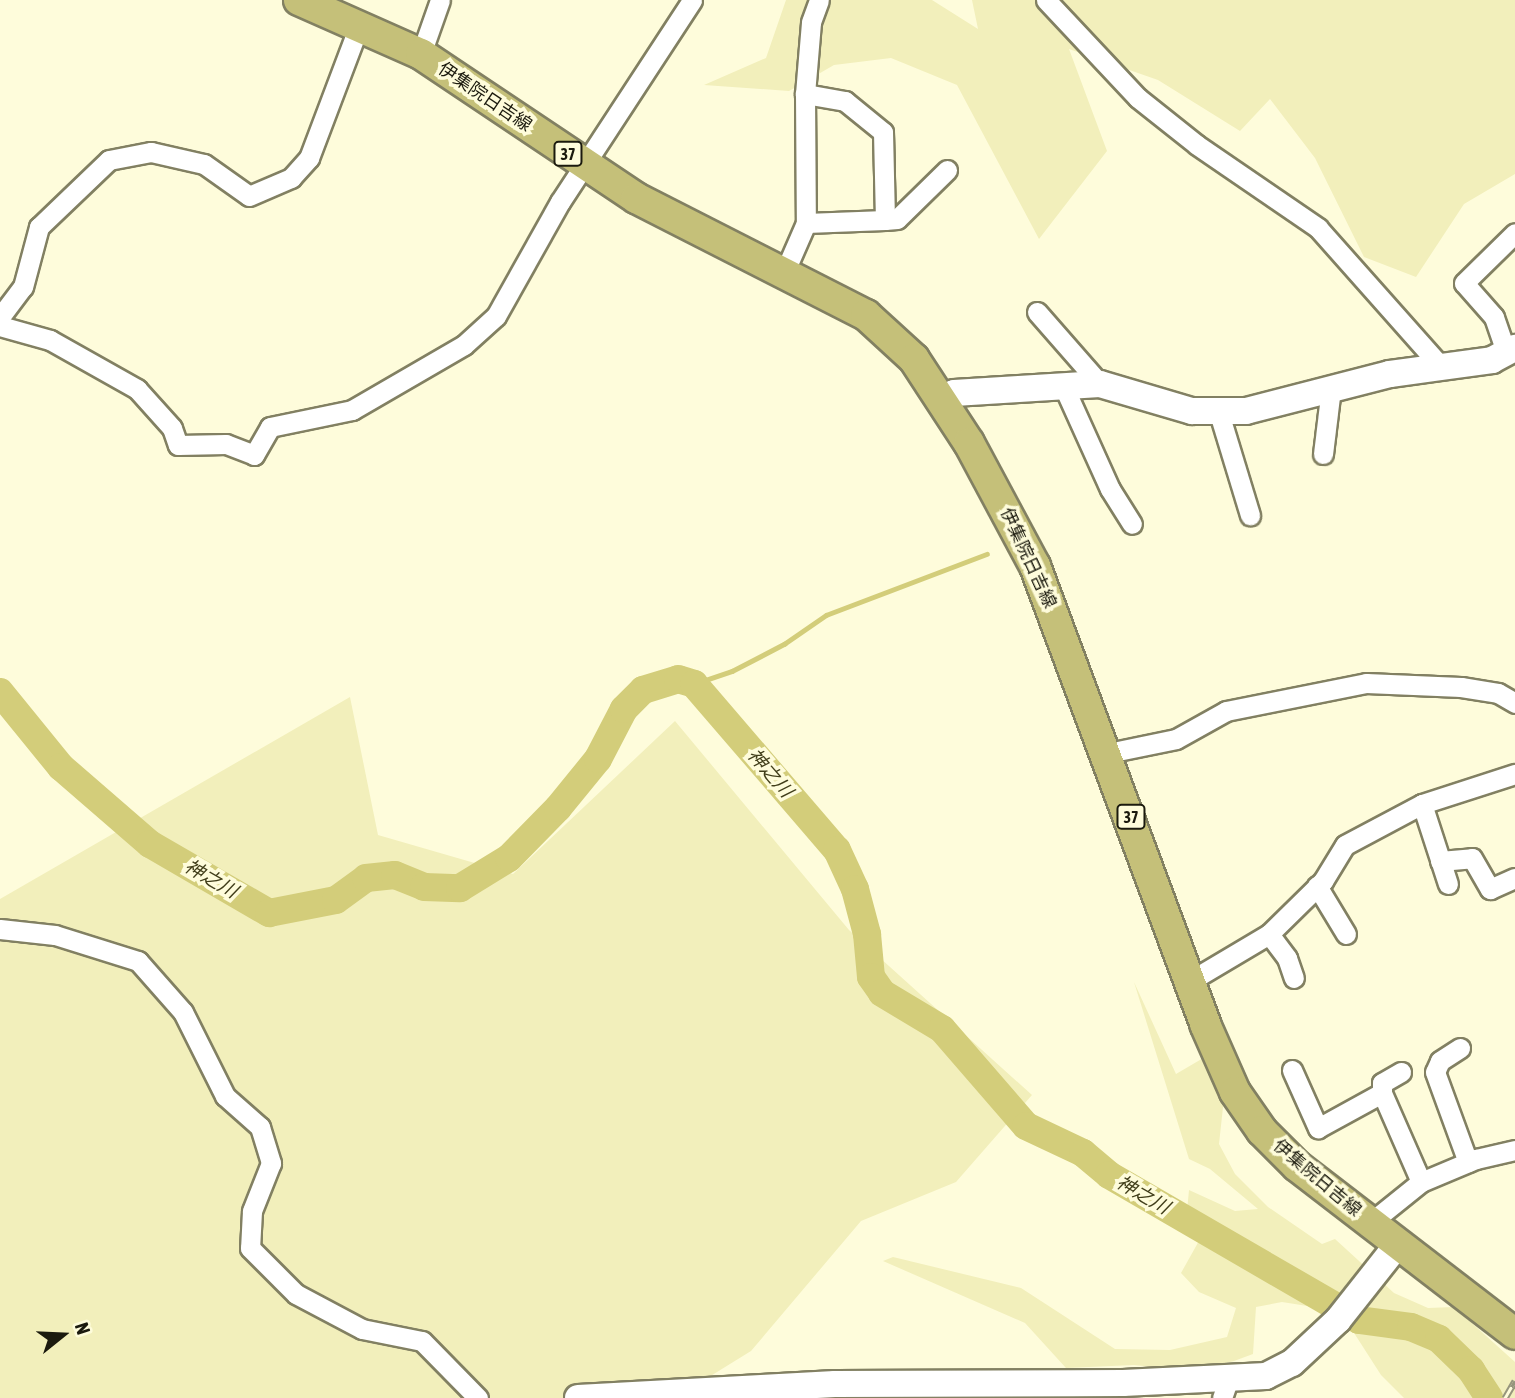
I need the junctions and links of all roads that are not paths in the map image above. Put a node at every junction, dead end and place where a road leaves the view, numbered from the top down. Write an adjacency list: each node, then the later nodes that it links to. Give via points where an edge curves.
1 (299, 0): 6 (main road, 伊集院日吉線 / 37)
2 (440, 0): 7 (street)
3 (692, 0): 9 (street)
4 (1046, 0): 19 (street, via 1138,98 1197,145 1318,228)
5 (814, 3): 8 (street)
6 (360, 23): 7 (main road, 伊集院日吉線 / 37); 16 (street, via 309,158 291,178 249,196 204,164 150,152 110,160 39,227 23,287)
7 (421, 54): 9 (main road, 伊集院日吉線 / 37, via 476,87)
8 (805, 94): 11 (street, via 845,101 883,132); 12 (street)
9 (584, 167): 14 (main road, 伊集院日吉線 / 37, via 687,228); 17 (street, via 496,316 472,338 352,411 270,427 254,454 226,444 178,445 173,428 137,389 50,340)
10 (947, 170): 11 (street, via 897,219)
11 (885, 220): 12 (street)
12 (806, 223): 14 (street)
13 (1515, 233): 18 (street, via 1464,283 1494,317)
14 (785, 271): 23 (main road, 伊集院日吉線 / 37, via 866,315 896,340)
15 (1037, 313): 20 (street)
16 (0, 317)
17 (0, 326)
18 (1510, 350): 19 (street, via 1492,360)
19 (1443, 369): 22 (street, via 1390,374)
20 (1100, 384): 21 (street); 24 (street, via 1192,411)
21 (1063, 385): 23 (street, via 954,393); 27 (street, via 1110,489)
22 (1332, 388): 24 (street, via 1256,409); 25 (street)
23 (941, 400): 29 (main road, 伊集院日吉線 / 37, via 1035,566)
24 (1219, 413): 26 (street)
25 (1323, 454)
26 (1250, 514)
27 (1132, 524)
28 (1515, 703): 29 (street, via 1498,693 1461,687 1366,683 1226,710 1175,739)
29 (1108, 753): 40 (main road, 伊集院日吉線 / 37)
30 (1515, 774): 31 (street)
31 (1422, 804): 32 (street); 35 (street, via 1345,845)
32 (1440, 861): 33 (street, via 1472,858 1490,889); 34 (street)
33 (1515, 878)
34 (1448, 884)
35 (1317, 887): 37 (street); 38 (street)
36 (0, 929): 53 (street, via 55,934 138,961 183,1012 225,1096 260,1128 271,1163 252,1210 250,1248 296,1294 362,1329 422,1341)
37 (1269, 934): 39 (street, via 1287,958); 40 (street, via 1212,972)
38 (1346, 934)
39 (1294, 978)
40 (1190, 981): 48 (main road, 伊集院日吉線 / 37, via 1221,1063 1262,1131 1297,1166)
41 (1460, 1048): 46 (street, via 1440,1061 1436,1072)
42 (1292, 1070): 44 (street, via 1318,1128 1354,1104)
43 (1401, 1072): 44 (street, via 1382,1083)
44 (1382, 1093): 47 (street)
45 (1515, 1150): 46 (street)
46 (1468, 1162): 47 (street)
47 (1421, 1182): 48 (street)
48 (1370, 1223): 49 (main road, 伊集院日吉線 / 37)
49 (1398, 1244): 50 (main road, 伊集院日吉線 / 37); 51 (street, via 1338,1320 1292,1363)
50 (1515, 1334)
51 (1225, 1390): 52 (street)
52 (897, 1391): 54 (street)
53 (478, 1398)
54 (578, 1398)

